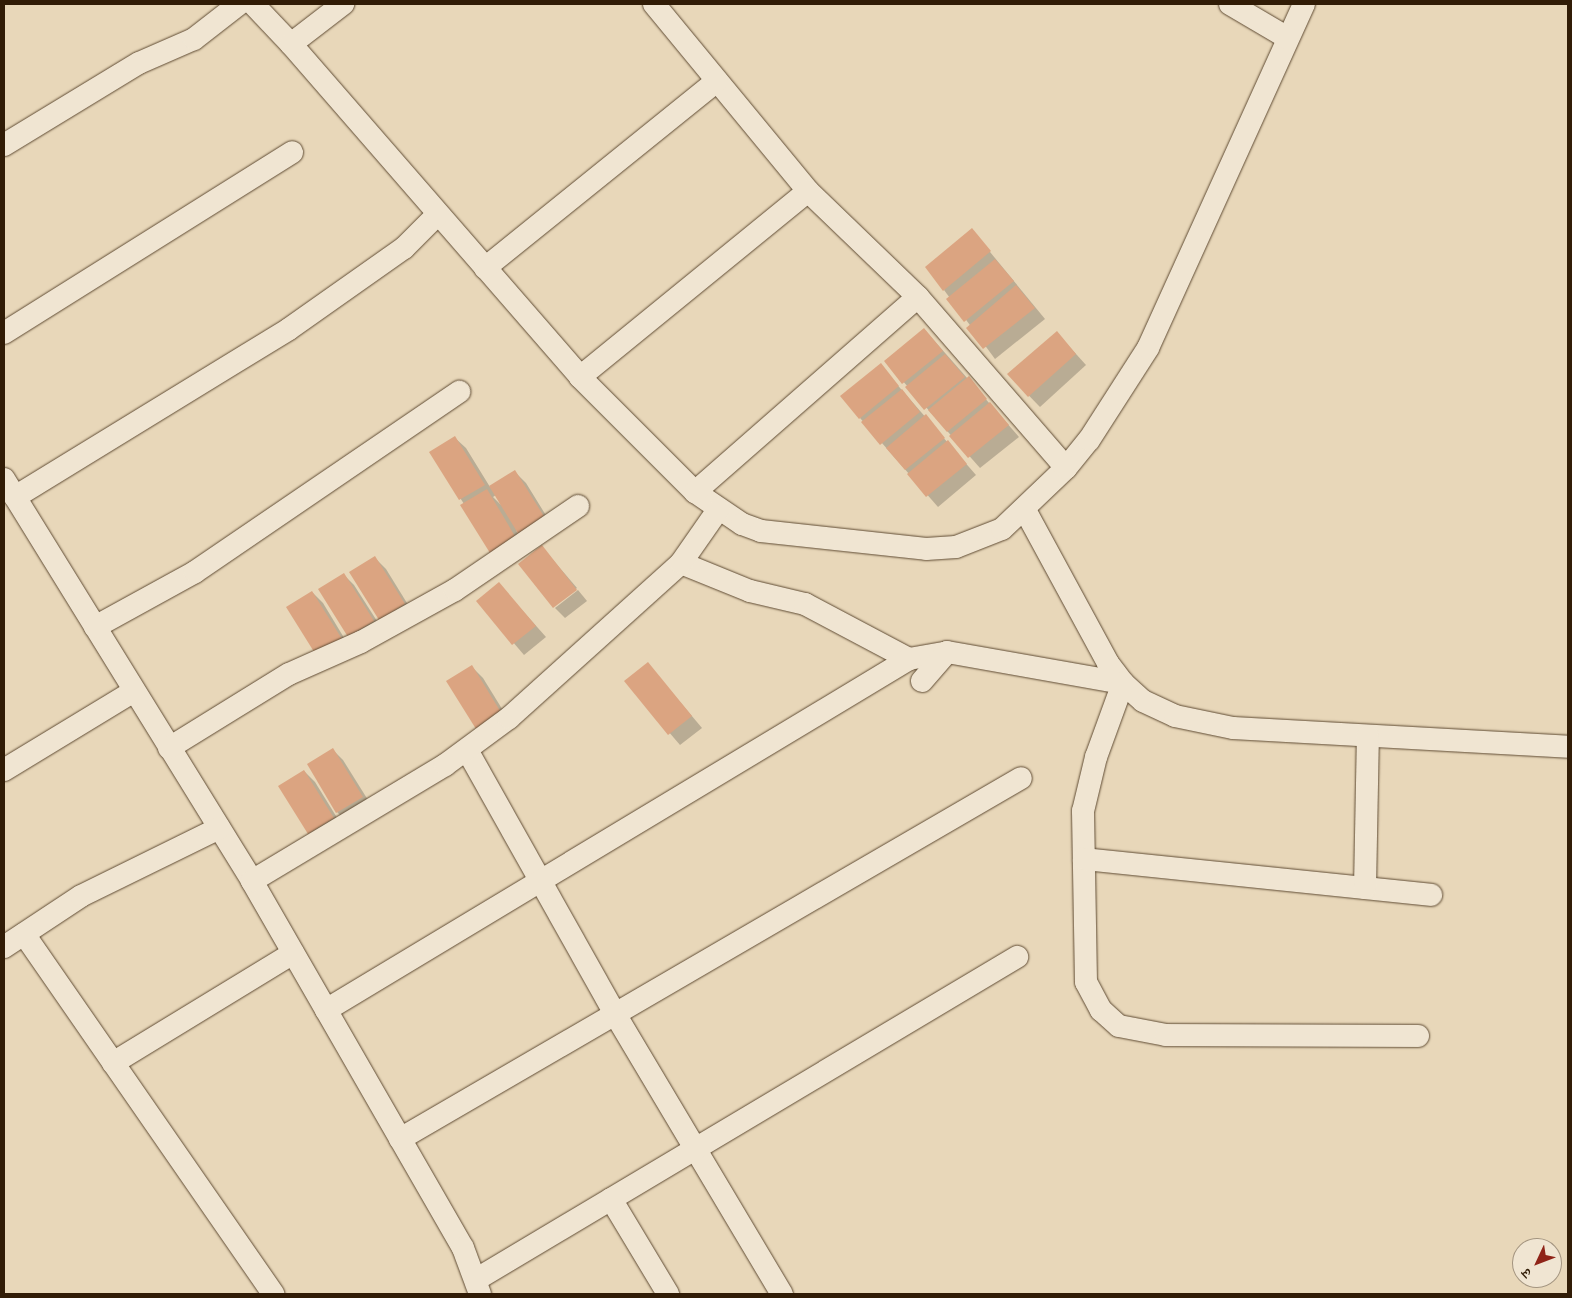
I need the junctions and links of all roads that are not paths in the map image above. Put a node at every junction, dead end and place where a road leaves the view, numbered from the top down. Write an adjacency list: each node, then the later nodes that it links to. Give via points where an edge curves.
1 (252, 4): 8 (street)
2 (343, 4): 8 (street)
3 (1230, 4): 7 (street)
4 (1304, 4): 7 (street)
5 (665, 7): 9 (street)
6 (228, 13): 10 (street, via 194,38 139,63)
7 (1288, 38): 19 (street, via 1247,136 1148,348 1094,432)
8 (291, 44): 13 (street)
9 (717, 81): 12 (street); 14 (street)
10 (4, 145)
11 (292, 152): 16 (street)
12 (808, 191): 15 (street); 17 (street)
13 (432, 220): 14 (street); 20 (street, via 404,248 230,367)
14 (485, 268): 17 (street)
15 (918, 297): 19 (street); 21 (street)
16 (4, 333)
17 (580, 377): 21 (street)
18 (459, 392): 26 (street, via 195,572)
19 (1066, 468): 24 (street)
20 (9, 488): 26 (street)
21 (694, 492): 23 (street)
22 (578, 506): 34 (street, via 455,590 369,638 289,674)
23 (718, 510): 24 (street, via 760,531 926,549 956,547 980,540 1002,530); 25 (street)
24 (1026, 510): 30 (street, via 1089,632)
25 (681, 564): 28 (street, via 750,591 804,604); 35 (street, via 509,718)
26 (95, 627): 31 (street)
27 (947, 652): 28 (street); 29 (street); 30 (street)
28 (908, 660): 40 (street)
29 (922, 681)
30 (1123, 683): 32 (street, via 1143,701 1175,716 1233,728); 39 (street, via 1096,757 1083,811)
31 (134, 691): 34 (street); 36 (street)
32 (1368, 736): 33 (street); 42 (street)
33 (1568, 747)
34 (169, 748): 38 (street)
35 (467, 750): 40 (street); 41 (street)
36 (4, 770)
37 (1021, 778): 49 (street)
38 (219, 828): 41 (street); 44 (street, via 81,896)
39 (1084, 859): 42 (street); 50 (street, via 1086,982 1101,1010 1119,1026 1166,1035)
40 (540, 881): 48 (street); 49 (street)
41 (252, 882): 46 (street)
42 (1365, 888): 43 (street)
43 (1431, 895)
44 (24, 934): 45 (street); 51 (street)
45 (4, 947)
46 (293, 953): 48 (street); 51 (street)
47 (1017, 957): 53 (street)
48 (326, 1010): 52 (street)
49 (615, 1014): 52 (street); 53 (street)
50 (1418, 1036)
51 (113, 1063): 56 (street)
52 (400, 1139): 55 (street)
53 (695, 1149): 54 (street); 58 (street)
54 (611, 1199): 55 (street); 57 (street)
55 (478, 1287)
56 (273, 1294)
57 (668, 1294)
58 (782, 1294)

